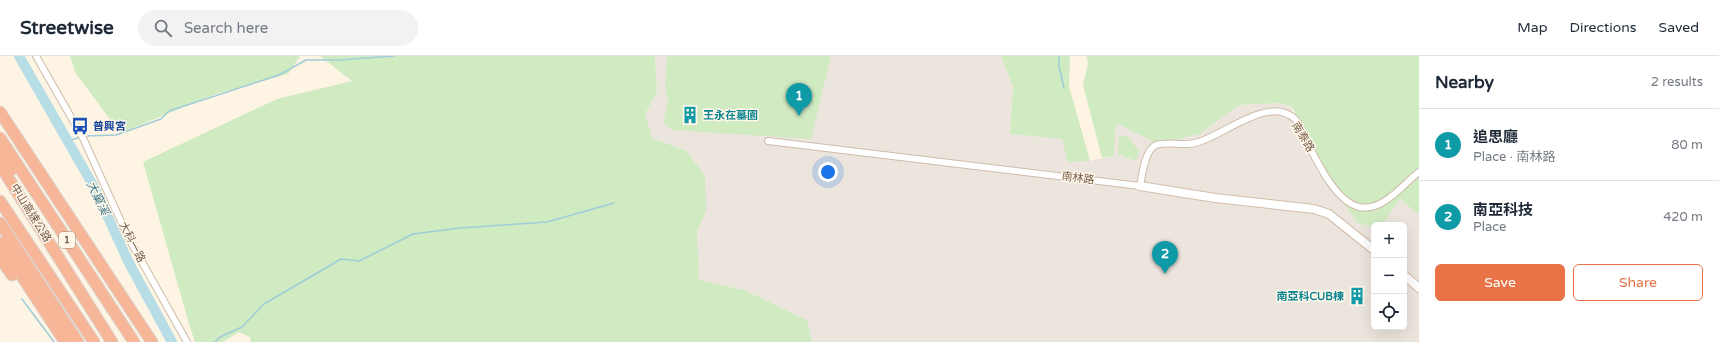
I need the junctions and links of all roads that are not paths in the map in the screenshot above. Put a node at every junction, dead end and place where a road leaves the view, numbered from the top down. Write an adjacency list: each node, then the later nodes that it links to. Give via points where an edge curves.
1 (36, 56): 26 (street, 大科一路, via 83,138 128,237)
2 (0, 112): 25 (highway)
3 (0, 138): 24 (highway, 1)
4 (768, 141): 8 (street, 南林路)
5 (0, 153): 16 (highway)
6 (0, 165): 10 (highway, 中山高速公路 / 1)
7 (1419, 172): 8 (street, 南泰路, via 1383,203 1359,207 1342,197 1326,176 1296,120 1276,112 1254,116 1212,138 1194,144 1156,145 1150,150 1142,169)
8 (1140, 186): 13 (street, 南林路, via 1215,198 1314,209 1329,214)
9 (0, 201): 21 (highway, 中山高速公路)
10 (34, 217): 16 (highway); 22 (highway, 中山高速公路 / 1)
11 (0, 223): 20 (highway)
12 (0, 243): 19 (highway)
13 (1371, 248)
14 (0, 258): 18 (highway)
15 (1407, 278): 17 (street)
16 (81, 281): 23 (highway)
17 (1419, 288)
18 (59, 342)
19 (65, 342)
20 (78, 342)
21 (94, 342)
22 (112, 342)
23 (121, 342)
24 (134, 342)
25 (152, 342)
26 (187, 342)

